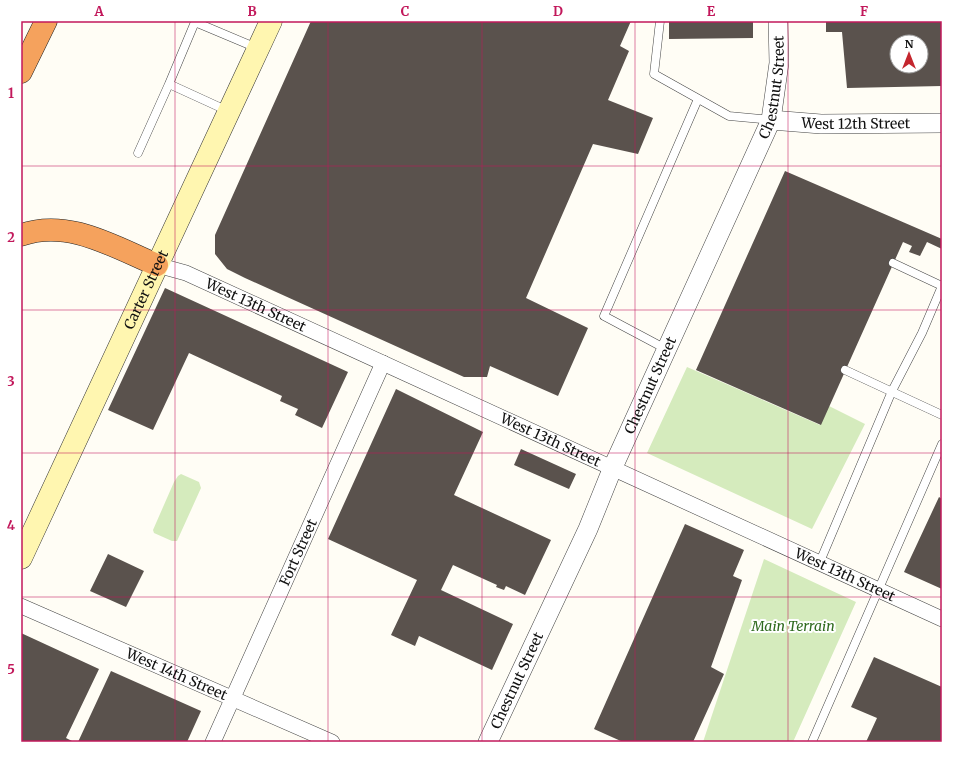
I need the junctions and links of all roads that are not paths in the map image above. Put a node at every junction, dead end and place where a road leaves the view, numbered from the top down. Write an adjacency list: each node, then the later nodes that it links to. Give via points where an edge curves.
1 (46, 21): 7 (highway)
2 (271, 21): 6 (main road, Carter Street)
3 (660, 21): 9 (lane, via 654,74)
4 (778, 21): 11 (street, Chestnut Street, via 779,63)
5 (196, 22): 6 (lane); 8 (lane)
6 (258, 49): 10 (main road, Carter Street)
7 (21, 72)
8 (169, 84): 10 (lane); 13 (lane)
9 (698, 99): 11 (lane, via 729,116); 18 (lane, via 604,316)
10 (229, 111): 16 (main road, Carter Street)
11 (771, 120): 12 (street, West 12th Street, via 821,124); 18 (street, Chestnut Street)
12 (942, 123)
13 (138, 153)
14 (21, 235): 16 (highway, via 50,229 76,232)
15 (893, 263): 17 (lane)
16 (157, 265): 19 (street, West 13th Street, via 186,274); 25 (main road, Carter Street)
17 (942, 286): 21 (lane, via 922,333)
18 (666, 349): 24 (street, Chestnut Street)
19 (383, 363): 24 (street, West 13th Street); 30 (street, Fort Street)
20 (845, 370): 21 (lane)
21 (892, 391): 22 (lane); 26 (lane)
22 (942, 415)
23 (942, 444): 27 (lane)
24 (613, 467): 26 (street, West 13th Street); 33 (street, Chestnut Street, via 588,529)
25 (21, 558)
26 (819, 564): 27 (street, West 13th Street)
27 (878, 591): 29 (street, West 13th Street); 34 (lane)
28 (21, 606): 30 (street, West 14th Street)
29 (942, 619)
30 (234, 698): 31 (street, Fort Street); 32 (street, West 14th Street)
31 (213, 742)
32 (332, 742)
33 (488, 742)
34 (812, 742)

